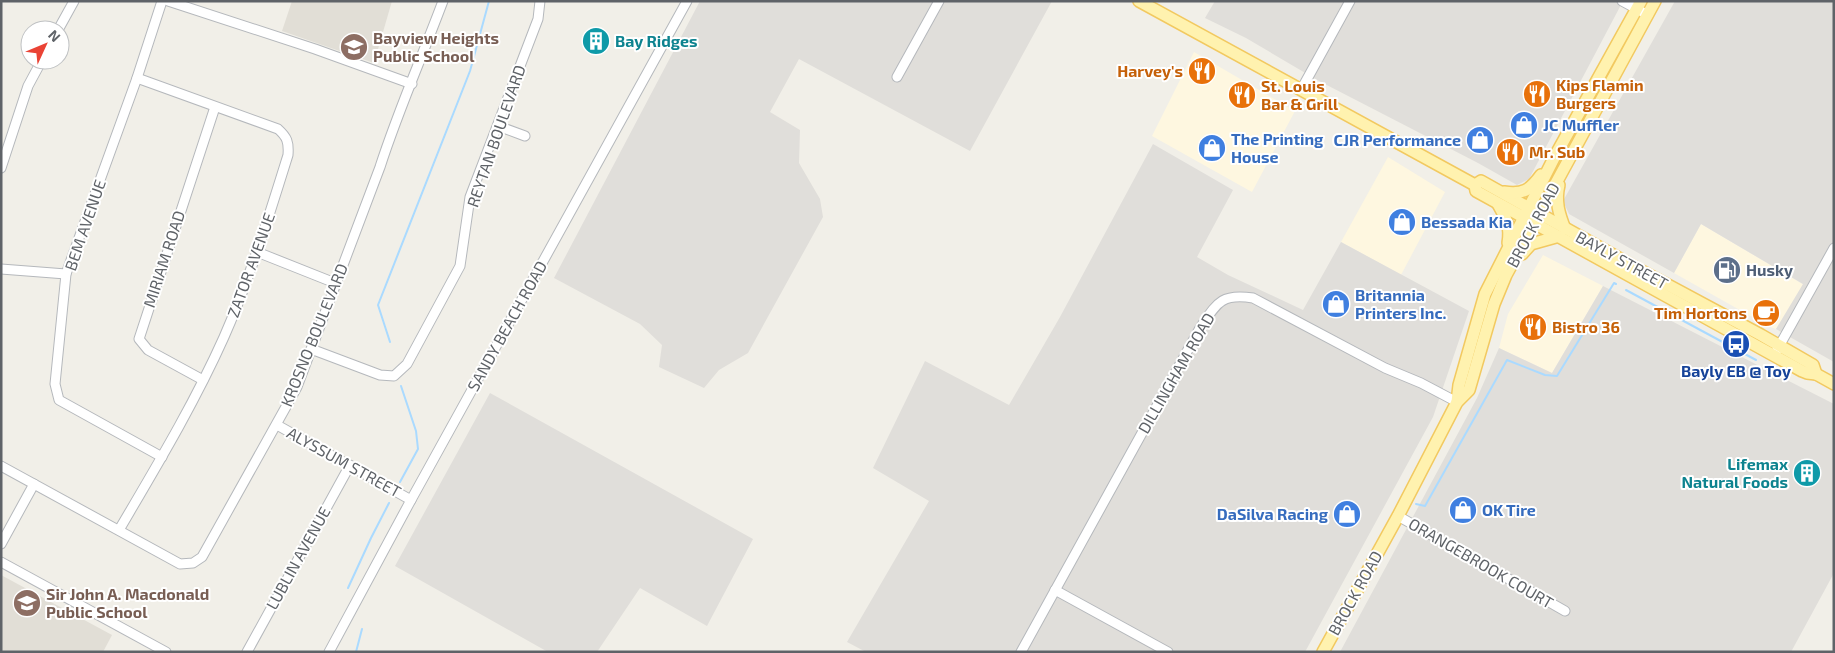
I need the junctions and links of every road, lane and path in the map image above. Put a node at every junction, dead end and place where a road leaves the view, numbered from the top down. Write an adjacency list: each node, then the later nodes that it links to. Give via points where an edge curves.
1 (74, 1): 14 (street)
2 (162, 1): 17 (street, BEM AVENUE)
3 (168, 1): 18 (street)
4 (443, 1): 18 (street, KROSNO BOULEVARD)
5 (540, 1): 21 (street, REYTAN BOULEVARD, via 538,19)
6 (686, 1): 50 (street, SANDY BEACH ROAD)
7 (939, 1): 16 (street)
8 (1139, 1): 19 (main road, BAYLY STREET)
9 (1350, 1): 19 (street)
10 (1622, 1): 12 (street)
11 (1655, 1): 13 (main road, BROCK ROAD)
12 (1639, 5): 13 (street); 24 (main road, BROCK ROAD)
13 (1648, 15): 25 (main road, BROCK ROAD)
14 (64, 20)
15 (37, 70): 23 (street)
16 (897, 77)
17 (137, 78): 20 (street, ZATOR AVENUE); 37 (street, BEM AVENUE)
18 (412, 84): 39 (street, KROSNO BOULEVARD)
19 (1300, 90): 27 (main road, BAYLY STREET)
20 (215, 107): 35 (street, ZATOR AVENUE, via 278,129 287,137 288,155); 42 (street, MIRIAM ROAD, via 139,340 148,350)
21 (498, 126): 22 (street); 40 (street, REYTAN BOULEVARD, via 470,197 460,266 407,364 394,376 380,375)
22 (525, 136)
23 (3, 156): 26 (street)
24 (1554, 158): 28 (main road, via 1534,184 1520,193); 30 (main road, BROCK ROAD)
25 (1564, 167): 31 (main road, BROCK ROAD); 32 (main road, via 1556,196)
26 (1, 168)
27 (1475, 184): 28 (main road, BAYLY STREET, via 1481,181); 29 (main road, BAYLY STREET, via 1476,191)
28 (1498, 190): 30 (main road, BAYLY STREET)
29 (1498, 203): 30 (main road, BAYLY STREET); 34 (main road, via 1508,222)
30 (1526, 213): 31 (main road, BAYLY STREET); 34 (main road, BROCK ROAD)
31 (1536, 219): 32 (main road, BAYLY STREET); 38 (main road, BROCK ROAD)
32 (1560, 233): 38 (main road, via 1531,244); 41 (main road, BAYLY STREET)
33 (1834, 248): 41 (street)
34 (1507, 250): 44 (main road, BROCK ROAD, via 1485,294)
35 (257, 252): 39 (street); 42 (street, ZATOR AVENUE)
36 (1, 269): 37 (street)
37 (66, 274): 46 (street, BEM AVENUE, via 55,384 59,400)
38 (1506, 275): 44 (main road, BROCK ROAD, via 1494,304 1469,390)
39 (335, 283): 40 (street, KROSNO BOULEVARD)
40 (311, 349): 45 (street, KROSNO BOULEVARD, via 297,387)
41 (1776, 350): 43 (main road, BAYLY STREET, via 1813,365 1816,374)
42 (203, 380): 46 (street, ZATOR AVENUE)
43 (1834, 384)
44 (1457, 402): 51 (main road, BROCK ROAD); 55 (street, DILLINGHAM ROAD, via 1253,298 1235,295 1217,303 1200,328)
45 (277, 425): 47 (street, ALYSSUM STREET); 52 (street, KROSNO BOULEVARD, via 202,557 193,563 180,564)
46 (162, 457): 52 (street, ZATOR AVENUE)
47 (350, 465): 50 (street, ALYSSUM STREET); 59 (street, LUBLIN AVENUE)
48 (1, 466): 49 (street, KROSNO BOULEVARD)
49 (34, 484): 52 (street, KROSNO BOULEVARD); 53 (street)
50 (411, 500): 60 (street, SANDY BEACH ROAD)
51 (1398, 516): 56 (street, ORANGEBROOK COURT); 63 (main road, BROCK ROAD)
52 (119, 530)
53 (1, 544)
54 (1, 562): 57 (street)
55 (1055, 590): 61 (street, DILLINGHAM ROAD); 62 (street)
56 (1565, 611)
57 (153, 648): 58 (street)
58 (166, 652)
59 (247, 652)
60 (329, 652)
61 (1021, 652)
62 (1168, 652)
63 (1323, 652)

